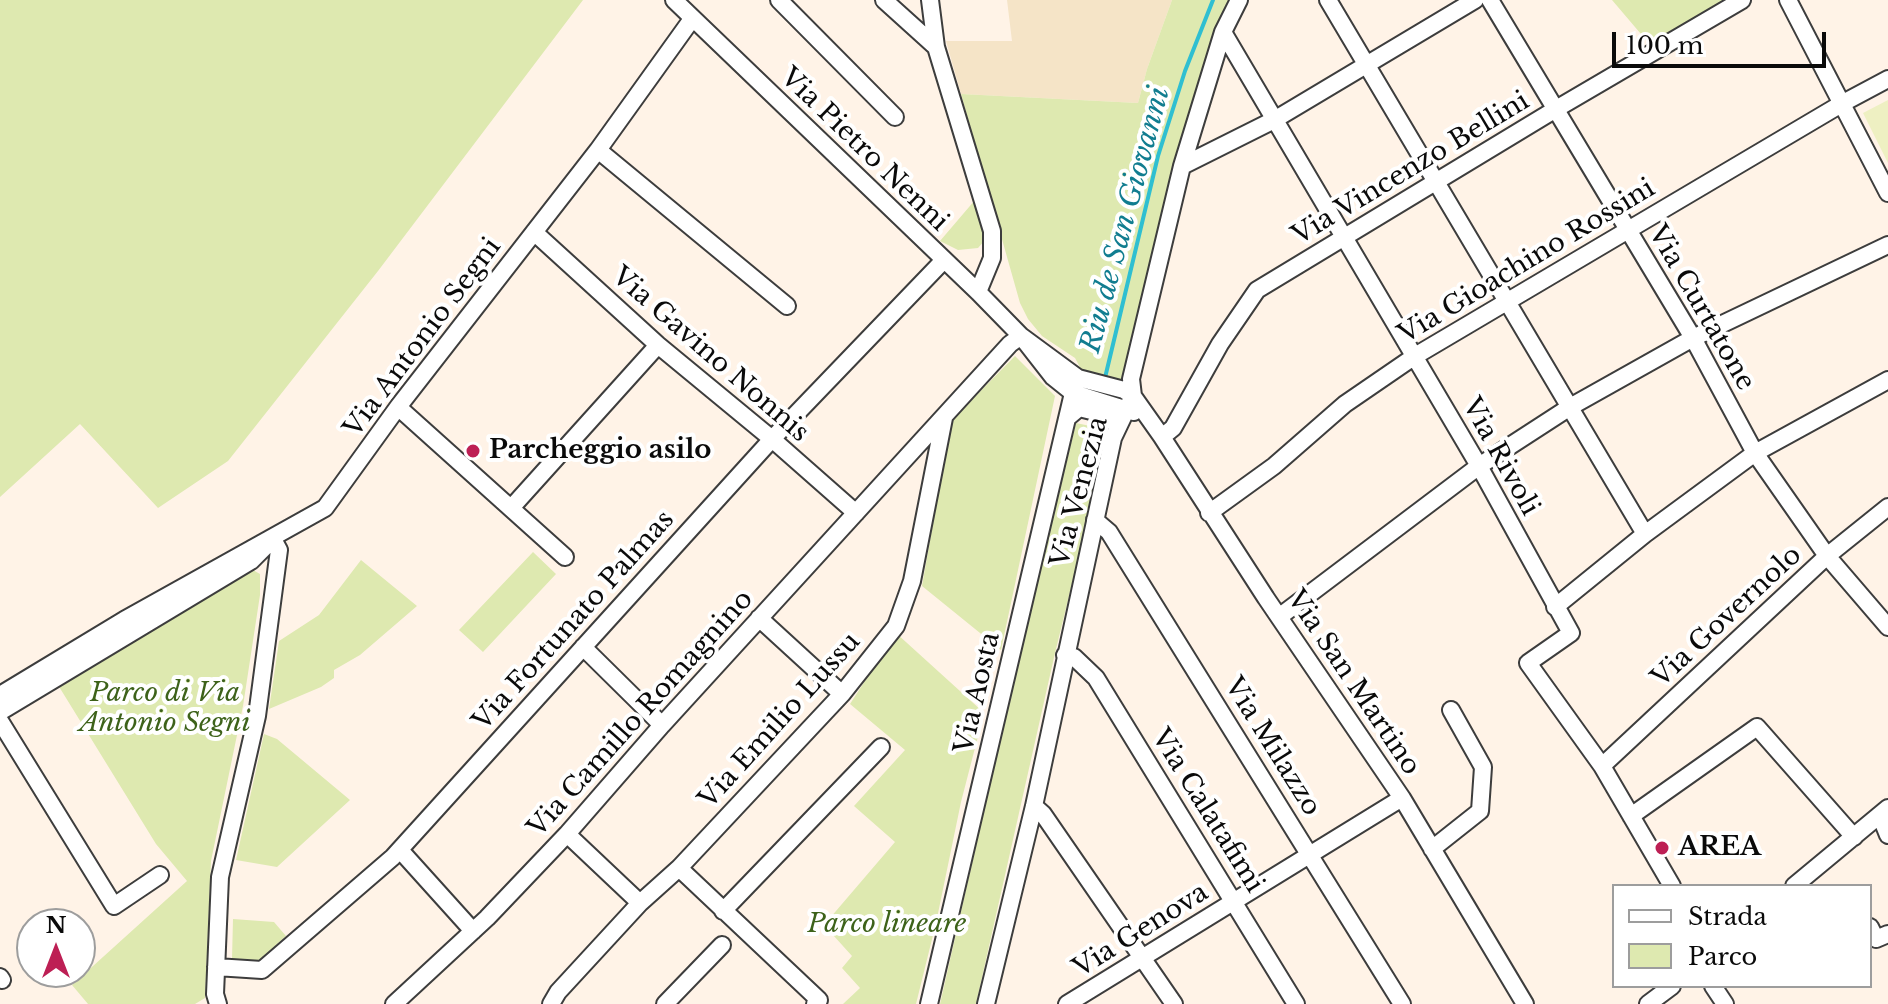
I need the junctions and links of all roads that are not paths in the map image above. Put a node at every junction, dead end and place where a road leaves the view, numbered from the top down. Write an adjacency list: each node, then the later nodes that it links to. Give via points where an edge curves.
1 (674, 0): 11 (street, Via Pietro Nenni)
2 (779, 0): 18 (street)
3 (884, 0): 13 (street)
4 (930, 0): 13 (street)
5 (1239, 0): 12 (street, Via Venezia)
6 (1328, 0): 14 (street)
7 (1475, 0): 14 (street)
8 (1490, 0): 17 (street, Via Curtatone)
9 (1742, 0): 17 (street, Via Vincenzo Bellini)
10 (1788, 0): 16 (street)
11 (692, 19): 20 (street, Via Antonio Segni); 28 (street, Via Pietro Nenni)
12 (1223, 32): 19 (street, Via Rivoli); 21 (street, Via Venezia)
13 (936, 47): 29 (street, via 992,231 992,258)
14 (1366, 66): 19 (street); 22 (street)
15 (1888, 79): 16 (street, Via Gioachino Rossini)
16 (1843, 103): 23 (street); 24 (street, Via Gioachino Rossini)
17 (1556, 109): 22 (street, Via Vincenzo Bellini); 24 (street, Via Curtatone)
18 (895, 117)
19 (1274, 120): 21 (street); 26 (street, Via Rivoli)
20 (598, 150): 25 (street, Via Antonio Segni); 31 (street)
21 (1182, 166): 38 (street, Via Venezia)
22 (1437, 183): 26 (street, Via Vincenzo Bellini); 30 (street)
23 (1888, 193)
24 (1628, 230): 30 (street, Via Gioachino Rossini); 33 (street, Via Curtatone)
25 (534, 232): 34 (street, Via Gavino Nonnis); 39 (street, Via Antonio Segni)
26 (1344, 238): 35 (street, Via Rivoli); 44 (street, Via Vincenzo Bellini, via 1257,290 1173,428)
27 (1888, 245): 33 (street)
28 (944, 260): 29 (street, Via Pietro Nenni); 45 (street, Via Fortunato Palmas)
29 (978, 292): 32 (street, Via Pietro Nenni)
30 (1508, 301): 35 (street, Via Gioachino Rossini); 40 (street)
31 (787, 306)
32 (1021, 336): 37 (street, Via Pietro Nenni, via 1038,360); 41 (street, Via Camillo Romagnino)
33 (1693, 338): 40 (street); 47 (street, Via Curtatone)
34 (658, 345): 45 (street, Via Gavino Nonnis); 50 (street)
35 (1415, 356): 49 (street, Via Rivoli); 53 (street, Via Gioachino Rossini, via 1345,404)
36 (1888, 380): 47 (street)
37 (1075, 389): 38 (street, Via Pietro Nenni); 42 (street, Via Aosta)
38 (1126, 400): 43 (street, Via Venezia); 44 (street, Via San Martino)
39 (398, 407): 50 (street); 56 (street, Via Antonio Segni, via 325,508)
40 (1570, 407): 49 (street); 55 (street)
41 (944, 415): 46 (street, Via Camillo Romagnino); 48 (street, Via Emilio Lussu)
42 (1067, 418): 43 (street, via 1079,408 1112,416); 102 (street, Via Aosta)
43 (1117, 429): 54 (street, Via Venezia)
44 (1162, 437): 53 (street, Via San Martino)
45 (772, 439): 52 (street, Via Gavino Nonnis); 63 (street, Via Fortunato Palmas)
46 (915, 448): 48 (street); 52 (street, Via Camillo Romagnino)
47 (1755, 453): 55 (street); 57 (street, Via Curtatone)
48 (935, 462): 65 (street, Via Emilio Lussu, via 912,581 896,626)
49 (1479, 466): 59 (street, Via Rivoli); 60 (street)
50 (512, 507): 58 (street)
51 (1888, 507): 57 (street, Via Governolo)
52 (856, 513): 61 (street, Via Camillo Romagnino)
53 (1209, 513): 60 (street, Via San Martino)
54 (1095, 520): 64 (street, Via Venezia); 82 (street, Via Milazzo, via 1109,532)
55 (1645, 534): 59 (street)
56 (273, 539): 66 (street, Via Antonio Segni); 68 (street, Via Antonio Segni, via 251,561); 95 (street, via 279,550 257,716 220,877)
57 (1827, 556): 62 (street, Via Curtatone); 72 (street, Via Governolo)
58 (565, 557)
59 (1555, 607): 72 (street, Via Rivoli, via 1571,633 1528,663)
60 (1279, 617): 73 (street, Via San Martino)
61 (759, 618): 65 (street); 70 (street, Via Camillo Romagnino)
62 (1888, 627)
63 (583, 647): 70 (street); 81 (street, Via Fortunato Palmas)
64 (1065, 655): 74 (street, Via Venezia); 87 (street, Via Calatafimi, via 1096,678)
65 (842, 694): 83 (street, Via Emilio Lussu)
66 (0, 695)
67 (1451, 710): 80 (street, via 1483,767 1480,811)
68 (0, 712)
69 (0, 721): 84 (street, via 114,906)
70 (662, 725): 77 (street, Via Camillo Romagnino)
71 (881, 747): 89 (street)
72 (1602, 766): 76 (street, Via Rivoli)
73 (1402, 798): 80 (street, Via San Martino); 82 (street, Via Genova)
74 (1034, 806): 94 (street); 103 (street, Via Venezia)
75 (1884, 811): 78 (street); 79 (street)
76 (1631, 816): 79 (street, via 1757,727); 85 (street, Via Rivoli)
77 (567, 834): 88 (street); 90 (street, Via Camillo Romagnino)
78 (1888, 835)
79 (1854, 837): 86 (street)
80 (1432, 849): 108 (street, Via San Martino)
81 (400, 850): 90 (street); 95 (street, Via Fortunato Palmas, via 262,970)
82 (1310, 853): 87 (street, Via Genova); 107 (street, Via Milazzo)
83 (679, 868): 88 (street, Via Emilio Lussu); 89 (street)
84 (160, 875)
85 (1671, 884)
86 (1796, 884)
87 (1234, 902): 94 (street, Via Genova); 106 (street, Via Calatafimi)
88 (640, 903): 99 (street, Via Emilio Lussu)
89 (723, 911): 101 (street, via 819,1000)
90 (473, 931): 98 (street, Via Camillo Romagnino)
91 (1872, 931): 92 (street, via 1876,939)
92 (1888, 934)
93 (722, 945): 100 (street)
94 (1144, 959): 104 (street, Via Genova); 105 (street)
95 (216, 967): 97 (street)
96 (1669, 988): 109 (street)
97 (218, 1004)
98 (394, 1004)
99 (551, 1004)
100 (665, 1004)
101 (815, 1004)
102 (929, 1004)
103 (986, 1004)
104 (1067, 1004)
105 (1174, 1004)
106 (1296, 1004)
107 (1402, 1004)
108 (1525, 1004)
109 (1648, 1004)

